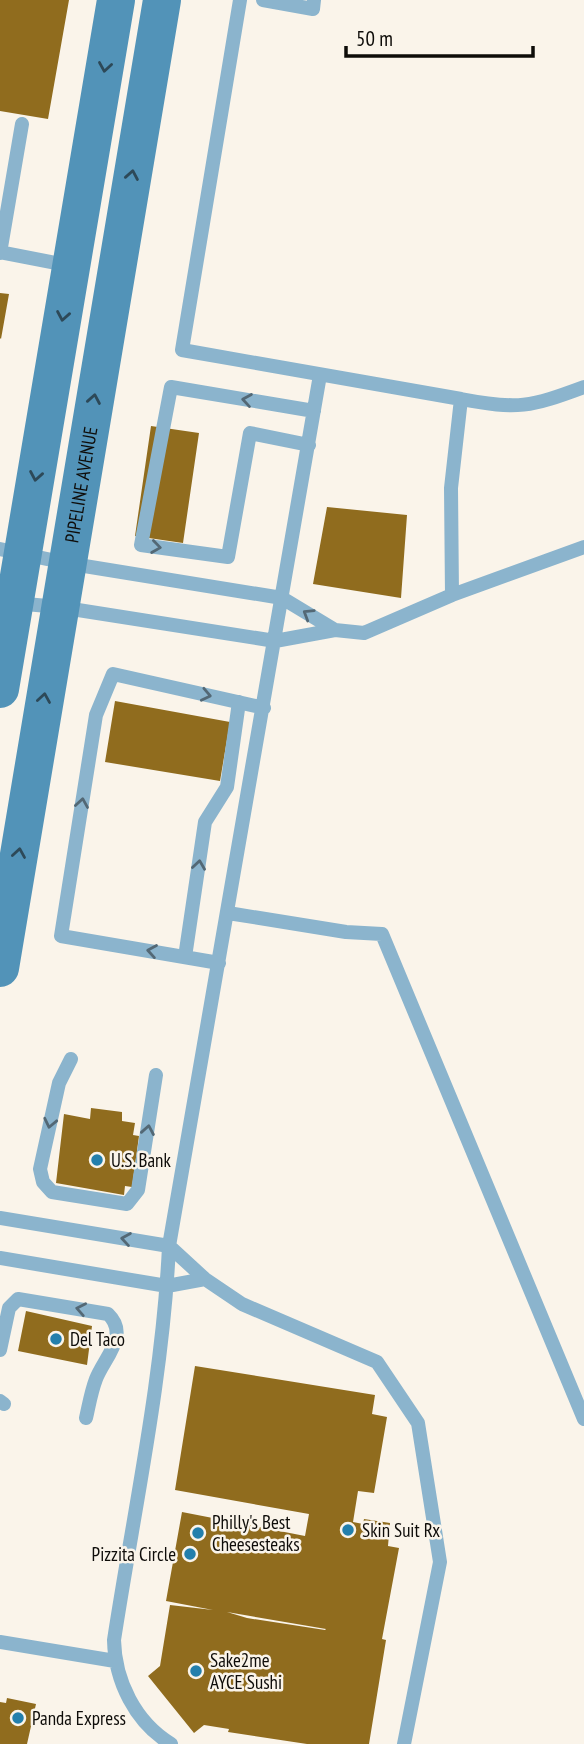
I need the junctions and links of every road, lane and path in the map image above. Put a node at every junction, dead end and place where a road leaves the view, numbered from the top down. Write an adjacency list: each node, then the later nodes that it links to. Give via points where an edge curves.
1 (116, 0): 8 (main road, one-way to 8)
2 (162, 0): 16 (main road, PIPELINE AVENUE, one-way to 2)
3 (240, 0): 9 (lane, via 182,350)
4 (263, 0): 5 (lane, via 313,9)
5 (314, 0)
6 (22, 124): 7 (lane)
7 (0, 253): 8 (lane)
8 (72, 266): 15 (main road, one-way to 15)
9 (320, 375): 11 (lane); 12 (lane)
10 (584, 387): 11 (lane, via 534,405 501,407)
11 (461, 399): 17 (lane, via 451,488)
12 (314, 411): 13 (lane); 13 (lane, one-way to 13, via 171,387 141,545 228,557 250,433)
13 (309, 445): 18 (lane)
14 (584, 547): 17 (lane)
15 (11, 551): 16 (lane); 19 (main road)
16 (66, 563): 18 (lane); 20 (main road, PIPELINE AVENUE)
17 (452, 596): 21 (lane, via 364,633)
18 (282, 598): 21 (lane, one-way to 18); 22 (lane)
19 (7, 602): 20 (lane); 23 (main road)
20 (59, 607): 22 (lane); 26 (main road, PIPELINE AVENUE, one-way to 20)
21 (335, 630): 22 (lane)
22 (275, 641): 25 (lane)
23 (0, 689)
24 (239, 702): 25 (lane); 28 (lane, one-way to 24, via 205,822 227,787); 28 (lane, one-way to 24, via 61,936 96,715 113,674)
25 (264, 708): 27 (lane)
26 (6, 893): 30 (main road, PIPELINE AVENUE)
27 (228, 913): 29 (lane); 40 (lane, via 382,934)
28 (185, 957): 29 (lane)
29 (219, 963): 34 (lane)
30 (0, 968)
31 (71, 1059): 32 (lane, one-way to 32, via 59,1083 40,1168 43,1182 52,1192 127,1204 138,1189)
32 (156, 1075)
33 (0, 1218): 34 (lane, one-way to 33)
34 (169, 1246): 36 (lane); 37 (lane)
35 (0, 1258): 37 (lane)
36 (205, 1279): 37 (lane); 44 (lane, via 242,1304 377,1362 418,1423 440,1562)
37 (167, 1286): 42 (lane, via 114,1640)
38 (0, 1350): 39 (lane, one-way to 38, via 97,1377 118,1331 108,1314 18,1300 9,1308)
39 (86, 1418)
40 (584, 1419)
41 (0, 1642): 42 (lane)
42 (115, 1661): 43 (lane, via 120,1681 140,1715)
43 (171, 1744)
44 (404, 1744)

